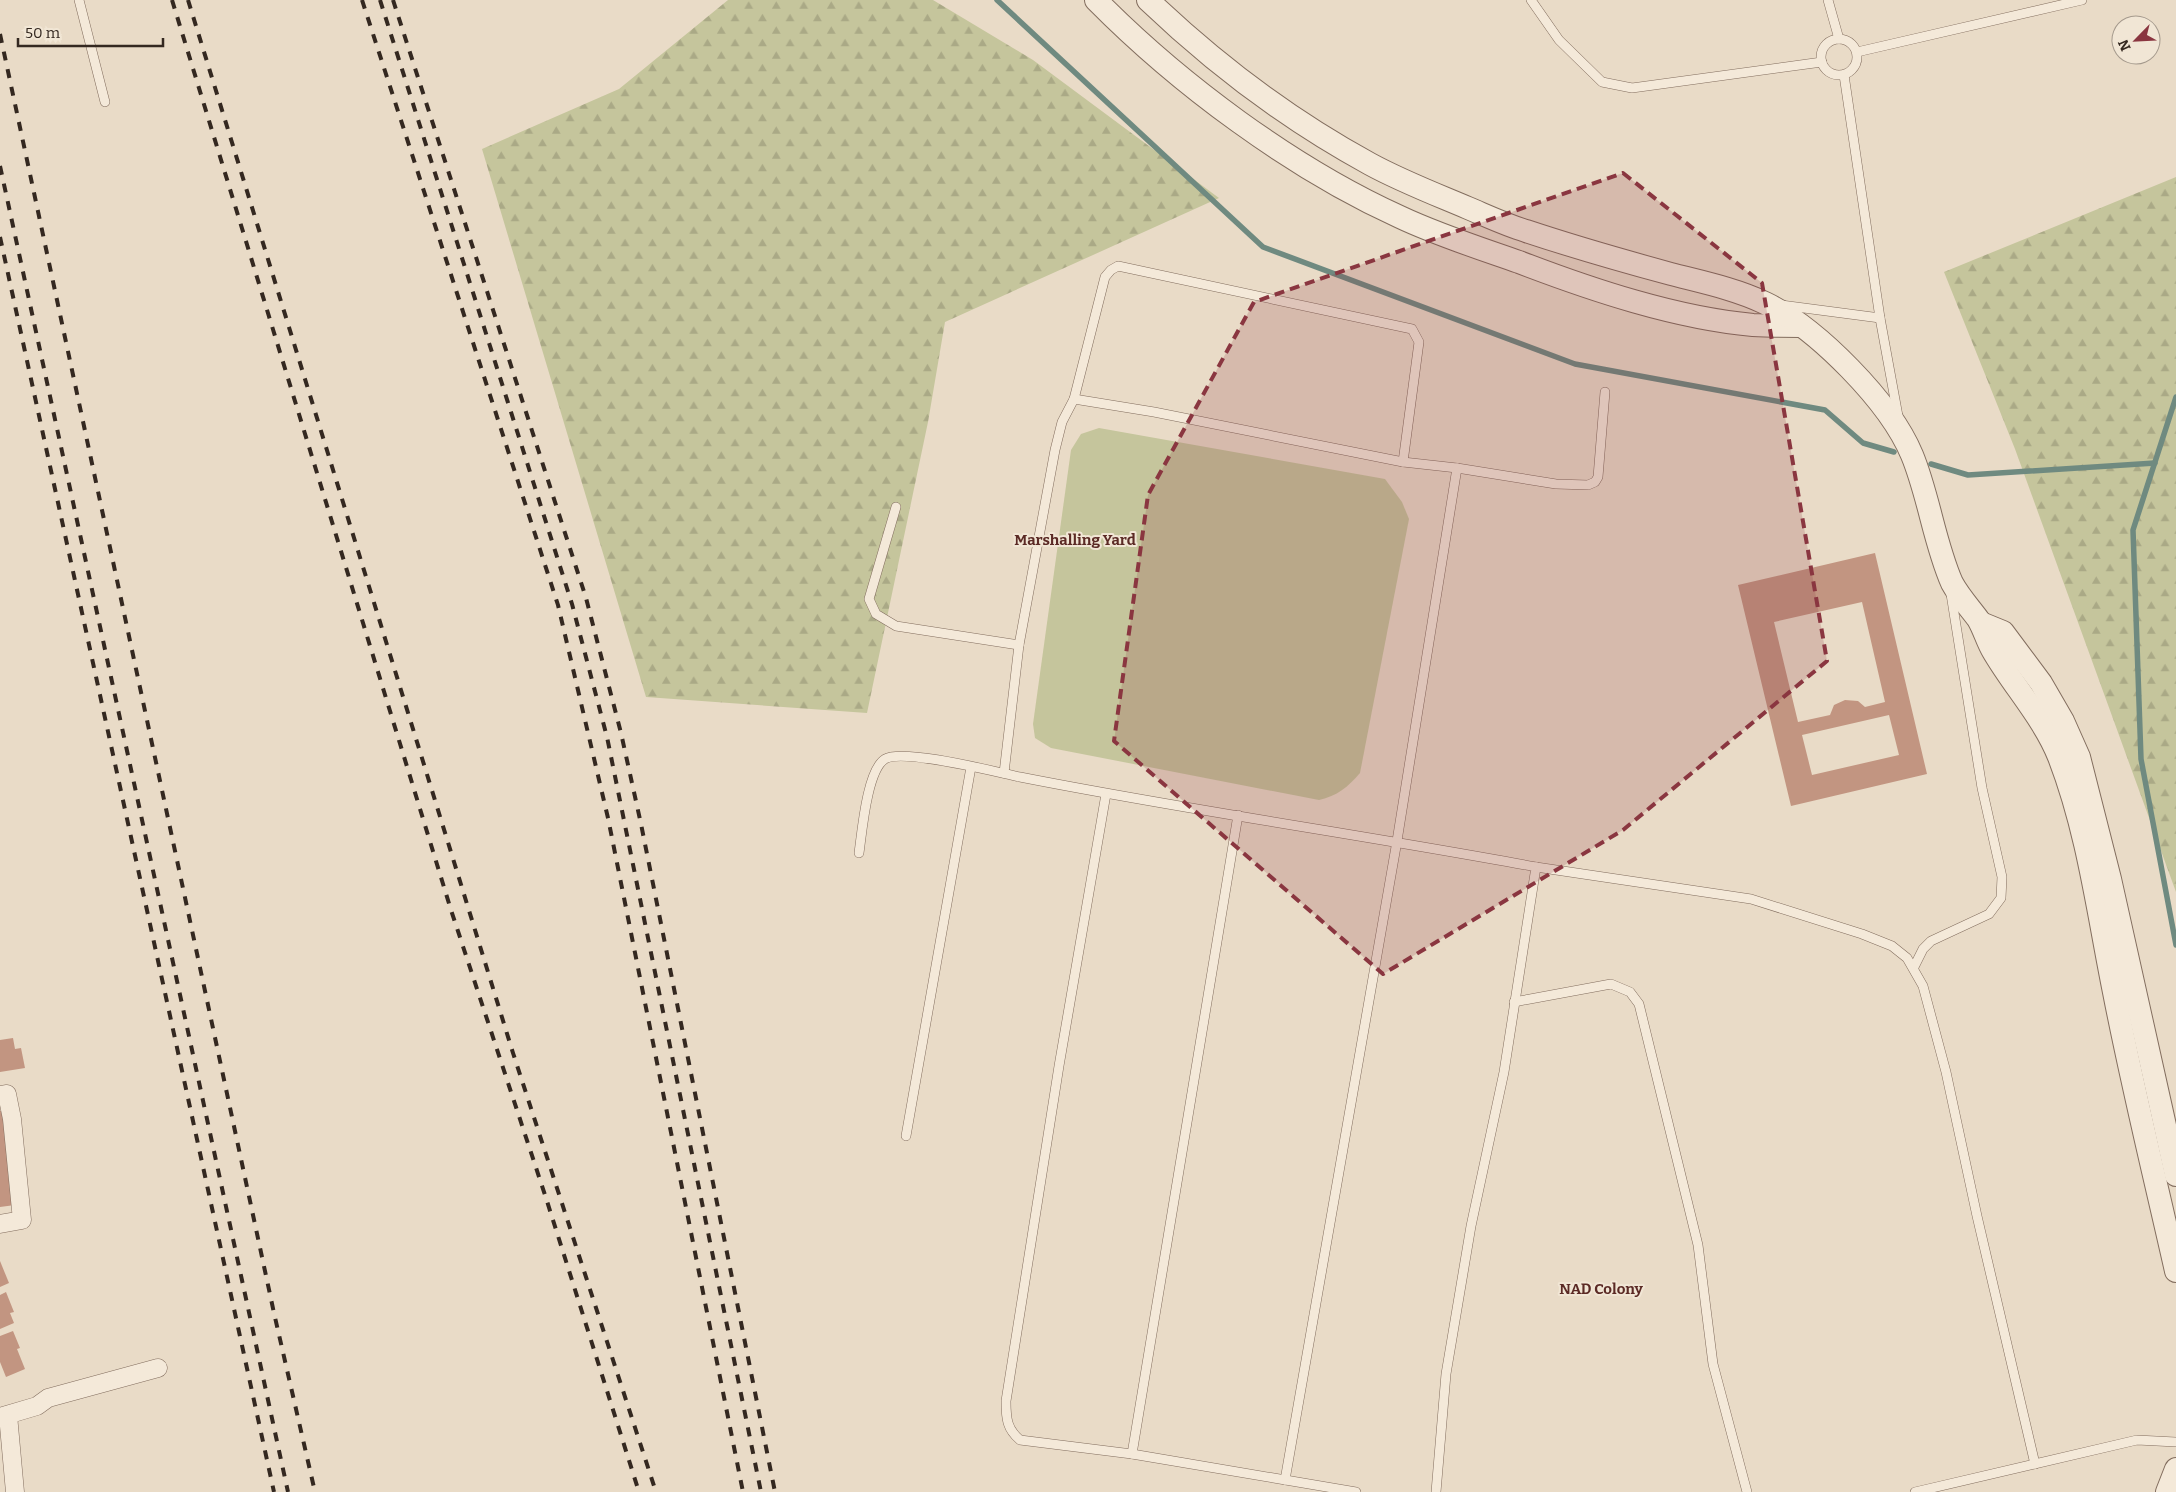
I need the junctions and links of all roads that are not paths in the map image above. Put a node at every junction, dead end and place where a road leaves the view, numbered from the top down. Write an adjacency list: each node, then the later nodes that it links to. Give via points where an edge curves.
1 (79, 0): 11 (lane)
2 (1096, 0): 14 (street, via 1166,64 1225,111 1360,198 1401,218 1565,280 1658,307 1727,322)
3 (1148, 0): 12 (street, via 1195,43 1302,124 1373,166 1520,229)
4 (1531, 0): 9 (lane, via 1559,40 1602,82 1632,88)
5 (1828, 0): 7 (lane)
6 (2082, 0): 8 (lane)
7 (1839, 39): 8 (lane, via 1848,41); 9 (lane, via 1828,42)
8 (1857, 52): 10 (lane, via 1855,66)
9 (1822, 62): 10 (lane, via 1830,73)
10 (1844, 75): 13 (lane)
11 (105, 102)
12 (1765, 302): 13 (lane); 14 (street)
13 (1880, 318): 17 (lane)
14 (1802, 326): 17 (street, via 1844,364)
15 (1605, 392): 19 (lane, via 1595,482 1588,485 1556,484)
16 (1074, 399): 18 (lane); 18 (lane, via 1105,278 1118,266 1412,329 1420,342); 23 (lane, via 1062,422 1055,450)
17 (1902, 438): 21 (street, via 1911,454)
18 (1403, 462): 19 (lane)
19 (1457, 468): 28 (lane)
20 (896, 507): 23 (lane, via 869,599 876,614 896,626)
21 (1947, 571): 22 (street, via 1956,590); 31 (lane, via 1982,788 2002,877 2001,898 1989,914 1931,941 1922,949)
22 (1981, 623): 35 (street, via 2003,632 2041,683 2079,757 2110,879); 37 (street, via 1990,647 2045,730 2065,776 2093,879 2114,993)
23 (1018, 645): 25 (lane)
24 (971, 767): 25 (lane); 29 (lane, via 913,757 884,759 876,768 871,785); 34 (lane)
25 (1004, 773): 26 (lane)
26 (1106, 794): 27 (lane); 41 (lane, via 1059,1066 1006,1401 1006,1421 1020,1440)
27 (1238, 815): 28 (lane); 41 (lane)
28 (1396, 841): 30 (lane); 44 (lane)
29 (859, 853)
30 (1536, 867): 31 (lane, via 1751,899 1892,946); 32 (lane)
31 (1914, 967): 42 (lane, via 1924,986 1946,1072)
32 (1514, 1002): 47 (lane, via 1504,1072 1471,1226 1446,1374); 48 (lane, via 1611,984 1630,992 1639,1004 1698,1245 1713,1364)
33 (0, 1095): 36 (street, via 7,1094 12,1119 22,1220)
34 (906, 1136)
35 (2176, 1175)
36 (0, 1224)
37 (2176, 1270)
38 (158, 1368): 39 (street, via 48,1398 37,1406)
39 (4, 1416): 45 (street)
40 (2176, 1442): 42 (lane, via 2137,1440)
41 (1132, 1454): 44 (lane)
42 (2035, 1464): 49 (lane)
43 (2176, 1469): 50 (street)
44 (1285, 1480): 46 (lane)
45 (15, 1492)
46 (1356, 1492)
47 (1436, 1492)
48 (1747, 1492)
49 (1915, 1492)
50 (2167, 1492)

